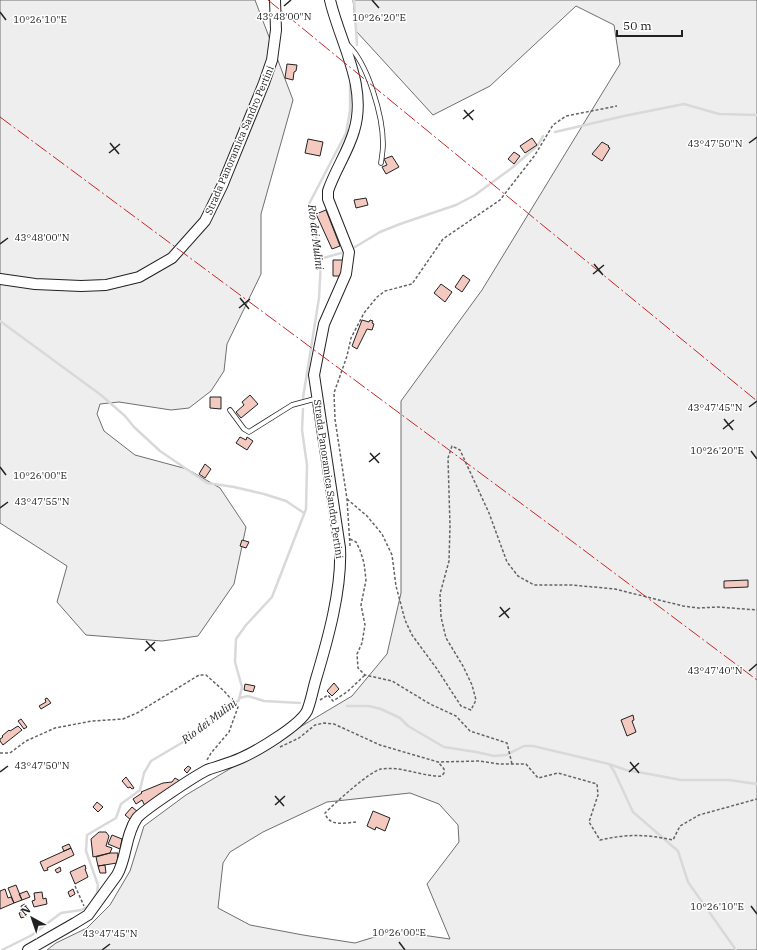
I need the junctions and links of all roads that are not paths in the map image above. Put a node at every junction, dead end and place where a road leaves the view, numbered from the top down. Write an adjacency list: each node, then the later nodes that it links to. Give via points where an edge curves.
1 (275, 0): 5 (street, Strada Panoramica Sandro Pertini, via 276,30 272,60 264,83 205,221 172,258 139,277 106,285 35,284)
2 (330, 0): 3 (street, Strada Panoramica Sandro Pertini)
3 (343, 41): 4 (lane, via 355,52 377,104 383,144); 6 (street, Strada Panoramica Sandro Pertini, via 358,96 357,121 332,179 328,199 349,252 346,274 324,324 314,375)
4 (381, 162)
5 (0, 279)
6 (318, 398): 7 (lane, via 292,405 249,432); 8 (street, Strada Panoramica Sandro Pertini, via 341,564 324,650 308,707 296,723 273,740 240,759 206,771 137,818 125,847 121,868 88,915)
7 (230, 410)
8 (28, 950)

